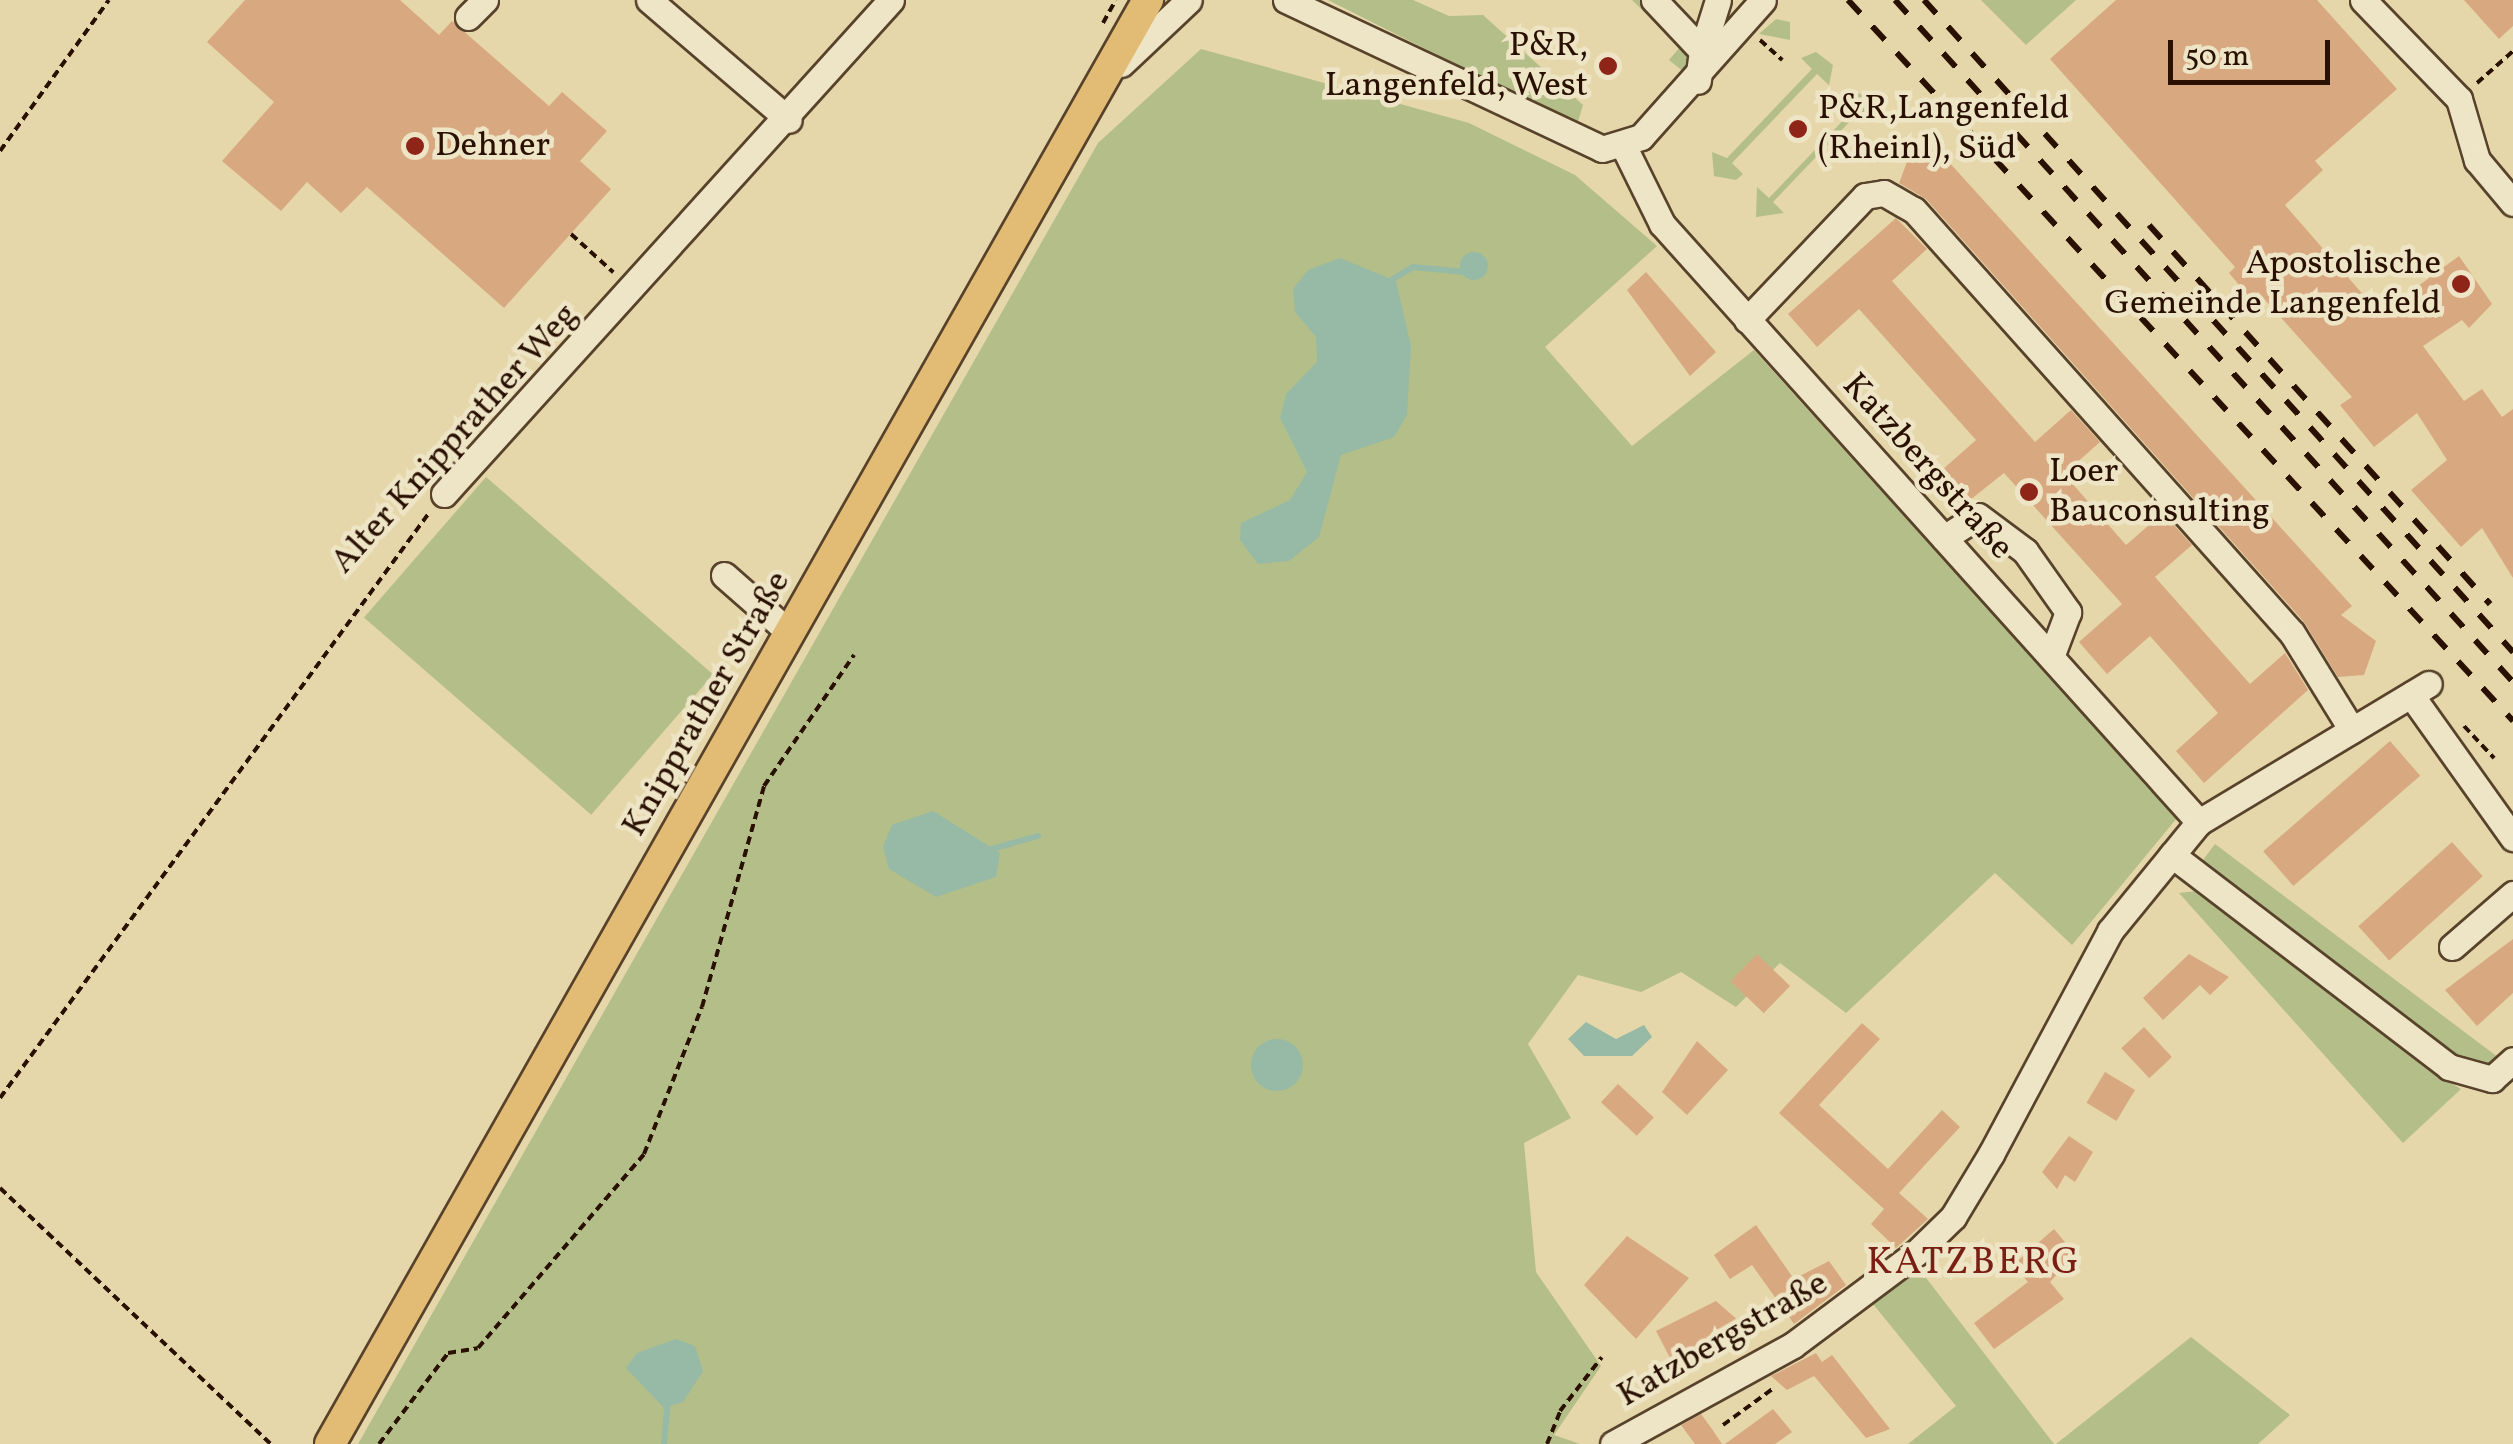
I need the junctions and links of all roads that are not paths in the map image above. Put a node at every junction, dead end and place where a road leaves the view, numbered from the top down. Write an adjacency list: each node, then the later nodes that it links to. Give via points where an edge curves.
1 (649, 0): 13 (street)
2 (891, 0): 13 (street, Alter Knipprather Weg)
3 (1148, 0): 12 (main road, Knipprather Straße)
4 (1189, 0): 12 (street)
5 (1286, 0): 14 (street, via 1578,139)
6 (1654, 0): 10 (street)
7 (1764, 0): 11 (street)
8 (2363, 0): 15 (street, via 2458,100 2477,160)
9 (1715, 2): 10 (street)
10 (1702, 51): 11 (street)
11 (1698, 81): 14 (street)
12 (1098, 90): 20 (main road, Knipprather Straße)
13 (789, 120): 17 (street, Alter Knipprather Weg)
14 (1624, 145): 16 (street, Katzbergstraße, via 1662,224)
15 (2513, 203)
16 (1748, 320): 18 (street, Katzbergstraße); 22 (street, via 1865,196 1884,193 1914,210 2292,632)
17 (444, 494)
18 (1944, 538): 21 (street, Katzbergstraße); 21 (street, via 1978,516 2025,551 2068,612)
19 (724, 575): 20 (street)
20 (790, 633): 29 (main road, Knipprather Straße)
21 (2051, 657): 23 (street, Katzbergstraße)
22 (2352, 730): 23 (street, Katzbergstraße); 24 (street, Katzbergstraße, via 2420,690)
23 (2199, 822): 25 (street, Katzbergstraße)
24 (2513, 838)
25 (2172, 854): 28 (street, via 2450,1067 2492,1079); 30 (street, Katzbergstraße, via 2110,931 1952,1217 1856,1304)
26 (2513, 894): 27 (street)
27 (2452, 947)
28 (2513, 1060)
29 (330, 1444)
30 (1613, 1444)

